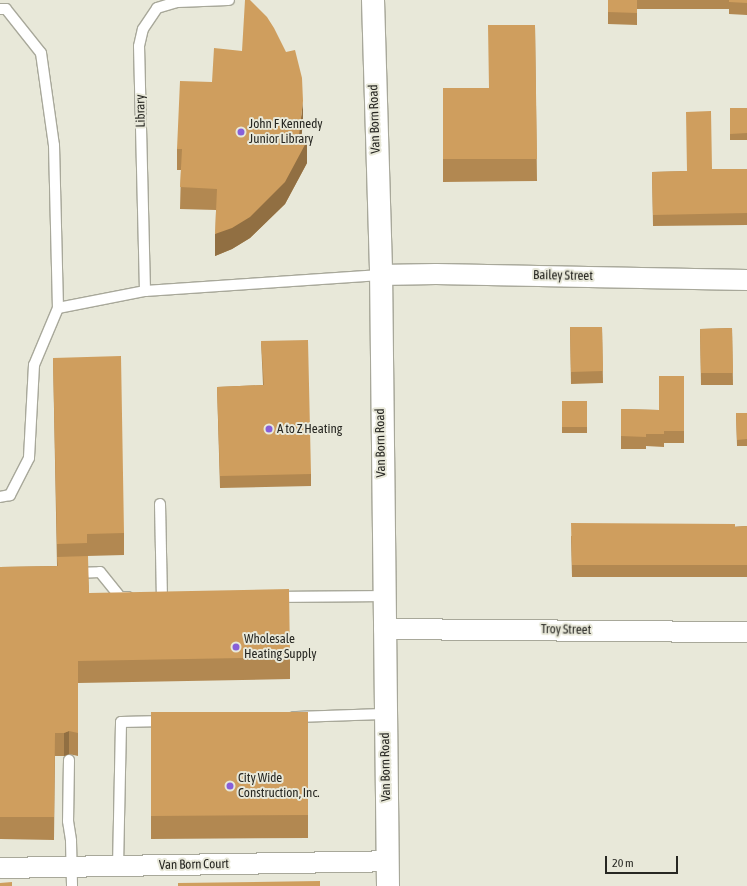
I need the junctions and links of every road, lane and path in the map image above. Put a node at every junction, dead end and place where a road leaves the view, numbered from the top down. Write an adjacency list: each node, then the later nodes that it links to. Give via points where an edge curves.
1 (229, 0): 6 (lane, Library, via 177,2 158,8 143,29 139,46)
2 (373, 0): 4 (main road, Van Born Road)
3 (0, 9): 7 (lane, via 6,9 41,53 54,145)
4 (380, 274): 5 (street, Bailey Street); 6 (lane); 11 (main road, Van Born Road)
5 (747, 280)
6 (145, 291): 7 (lane)
7 (58, 308): 8 (lane, via 34,365 29,458 10,495)
8 (0, 497)
9 (160, 504): 13 (lane)
10 (62, 573): 12 (lane, via 100,572 120,597)
11 (384, 596): 14 (lane); 15 (main road, Van Born Road)
12 (140, 597)
13 (162, 597)
14 (266, 597)
15 (384, 629): 16 (street, Troy Street); 17 (main road, Van Born Road)
16 (747, 632)
17 (385, 714): 18 (lane); 21 (main road, Van Born Road)
18 (280, 717)
19 (176, 721): 22 (lane, via 121,722)
20 (69, 760): 24 (lane, via 68,821)
21 (387, 861): 22 (street, Van Born Court); 25 (main road, Van Born Road)
22 (118, 867): 24 (street, Van Born Court)
23 (0, 868): 24 (street, Van Born Court)
24 (72, 877)
25 (388, 886)

